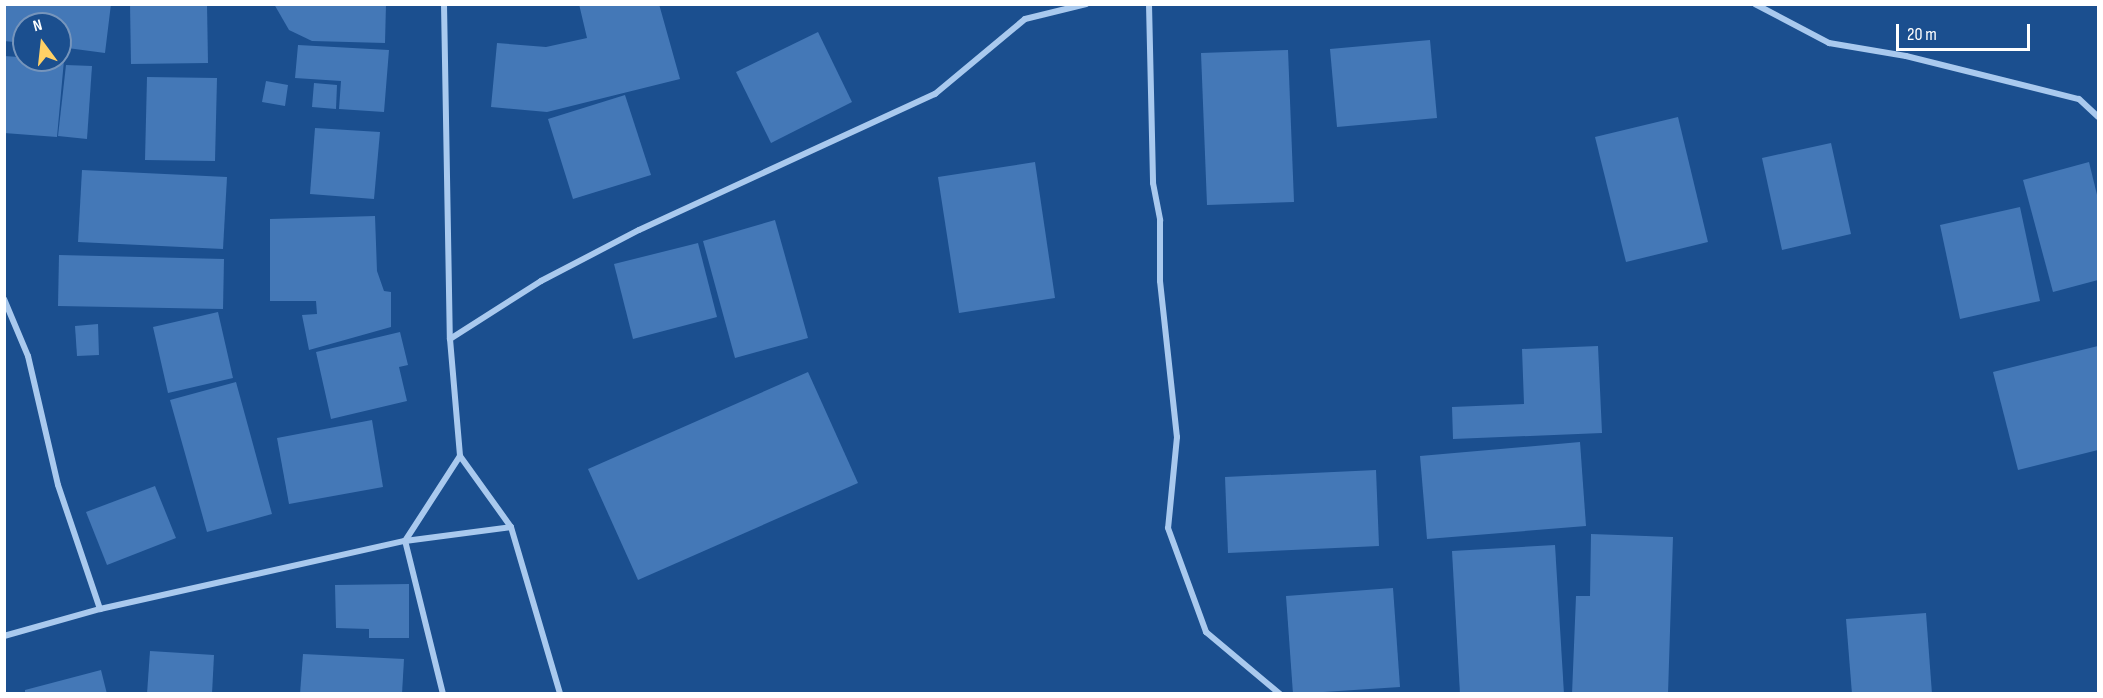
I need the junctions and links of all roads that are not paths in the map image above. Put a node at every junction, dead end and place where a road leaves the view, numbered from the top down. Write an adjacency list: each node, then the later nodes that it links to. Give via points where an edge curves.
1 (444, 4): 7 (street)
2 (1086, 4): 7 (street, via 1025,19 935,94 639,230 541,281)
3 (1149, 4): 15 (street, via 1153,183 1160,220 1160,281 1177,437 1168,528 1206,632)
4 (1755, 4): 5 (street, via 1829,42 1906,56 2079,99)
5 (2098, 117)
6 (4, 300): 11 (street, via 28,356 58,485)
7 (450, 339): 8 (street)
8 (460, 456): 9 (street); 10 (street)
9 (511, 527): 10 (street); 14 (street)
10 (405, 541): 11 (street); 13 (street)
11 (100, 609): 12 (street)
12 (4, 636)
13 (443, 693)
14 (560, 693)
15 (1280, 693)

